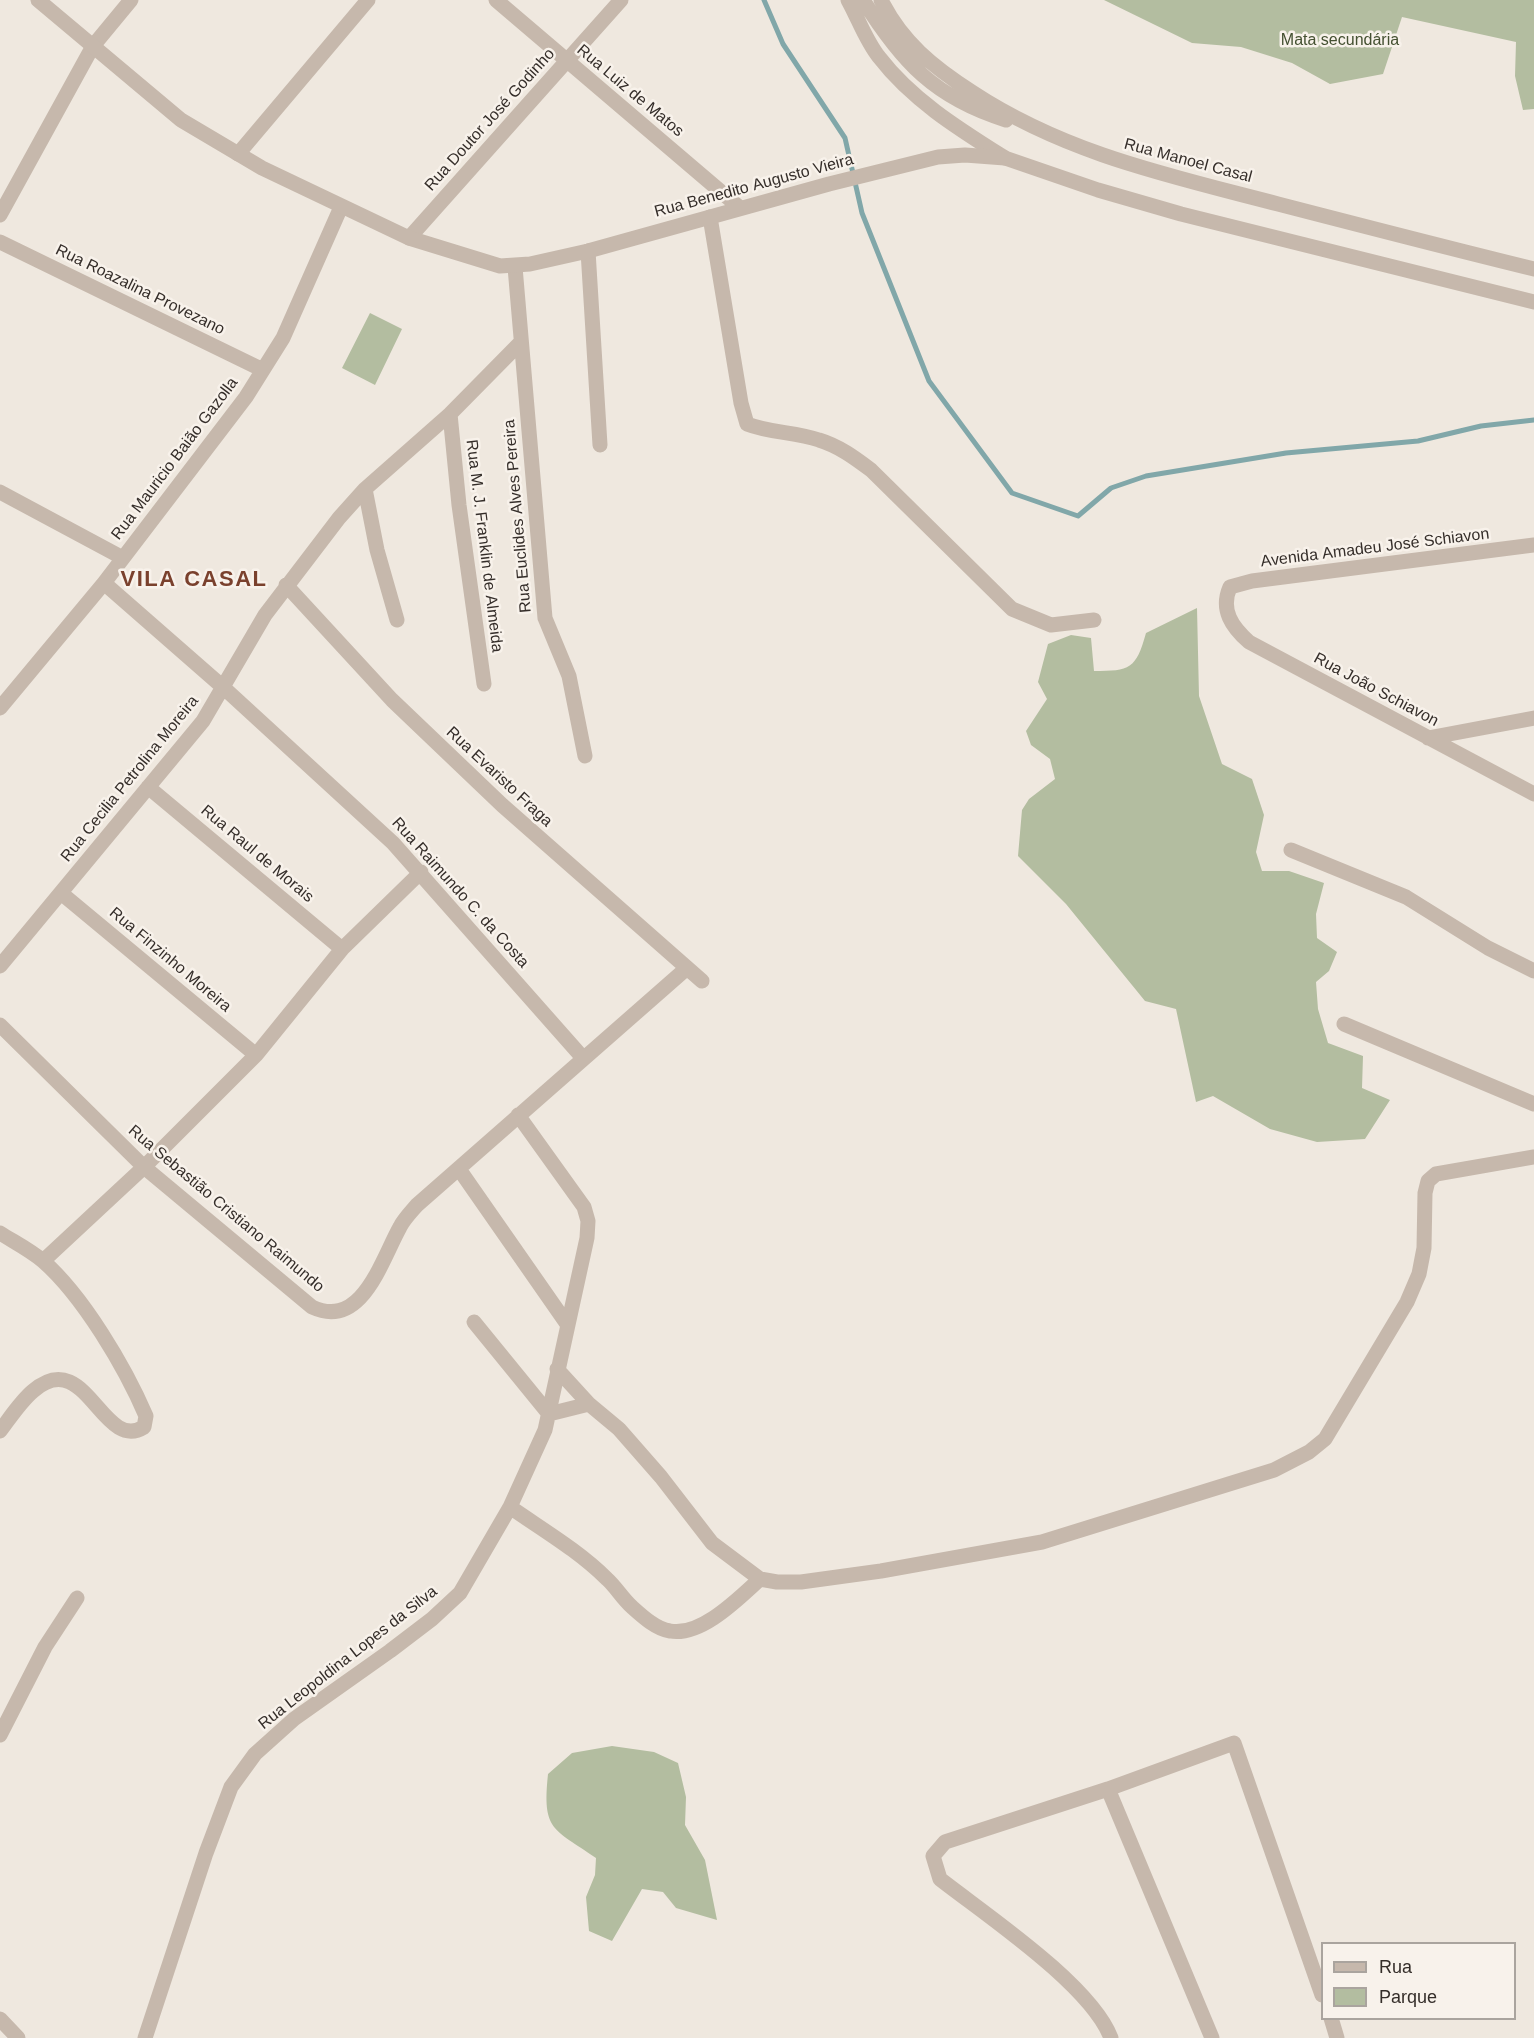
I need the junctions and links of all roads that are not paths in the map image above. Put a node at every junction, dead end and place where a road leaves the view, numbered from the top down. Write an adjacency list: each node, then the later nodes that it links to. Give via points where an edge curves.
1 (38, 0): 9 (street)
2 (131, 0): 9 (street)
3 (368, 0): 12 (street)
4 (496, 0): 10 (street, Rua Luiz de Matos)
5 (621, 0): 10 (street, Rua Doutor José Godinho)
6 (848, 0): 13 (street, via 877,55 907,89)
7 (864, 0): 11 (street, via 910,65 942,92 972,110)
8 (881, 0): 11 (street, Rua Manoel Casal, via 890,20 912,48 939,71)
9 (93, 46): 12 (street, via 181,120); 16 (street)
10 (567, 61): 15 (street, Rua Luiz de Matos); 18 (street, Rua Doutor José Godinho)
11 (1028, 126): 22 (street, Rua Manoel Casal, via 1104,157)
12 (238, 154): 14 (street)
13 (1005, 158): 15 (street, Rua Benedito Augusto Vieira, via 965,154 938,157); 23 (street, via 1180,214)
14 (341, 207): 18 (street); 25 (street, Rua Mauricio Baião Gazolla, via 283,338)
15 (740, 208): 17 (street, Rua Benedito Augusto Vieira)
16 (0, 215)
17 (710, 217): 20 (street, Rua Benedito Augusto Vieira); 36 (street, via 747,424 819,440 847,452 871,470 1012,609 1051,625)
18 (409, 238): 21 (street)
19 (0, 242): 25 (street, Rua Roazalina Provezano)
20 (588, 250): 21 (street, Rua Benedito Augusto Vieira); 27 (street)
21 (515, 267): 24 (street, Rua Euclides Alves Pereira)
22 (1534, 269)
23 (1534, 302)
24 (520, 343): 26 (street, Rua Cecilia Petrolina Moreira); 42 (street, Rua Euclides Alves Pereira, via 545,618 569,676)
25 (263, 370): 31 (street, Rua Mauricio Baião Gazolla, via 246,398)
26 (450, 414): 28 (street, Rua Cecilia Petrolina Moreira); 37 (street, Rua M. J. Franklin de Almeida)
27 (600, 445)
28 (365, 489): 33 (street, Rua Cecilia Petrolina Moreira); 35 (street, via 377,550)
29 (0, 492): 31 (street)
30 (1534, 546): 34 (street, Avenida Amadeu José Schiavon, via 1252,581 1230,587)
31 (123, 558): 32 (street, Rua Mauricio Baião Gazolla)
32 (104, 583): 38 (street, Rua Raimundo C. da Costa); 39 (street, Rua Mauricio Baião Gazolla)
33 (286, 585): 38 (street, Rua Cecilia Petrolina Moreira, via 240,655); 50 (street, Rua Evaristo Fraga, via 392,700 502,805)
34 (1226, 596): 41 (street, Rua João Schiavon, via 1232,628 1249,642)
35 (398, 620)
36 (1094, 620)
37 (484, 684)
38 (224, 688): 43 (street, Rua Cecilia Petrolina Moreira, via 203,721); 46 (street, Rua Raimundo C. da Costa)
39 (0, 708)
40 (1534, 718): 41 (street)
41 (1428, 738): 44 (street, Rua João Schiavon)
42 (585, 756)
43 (148, 787): 47 (street, Rua Cecilia Petrolina Moreira); 48 (street, Rua Raul de Morais)
44 (1534, 795)
45 (1291, 850): 51 (street, via 1406,897 1488,948)
46 (422, 872): 48 (street); 56 (street, Rua Raimundo C. da Costa)
47 (61, 892): 49 (street, Rua Cecilia Petrolina Moreira); 55 (street, Rua Finzinho Moreira)
48 (342, 949): 55 (street)
49 (0, 966)
50 (687, 968): 52 (street, Rua Evaristo Fraga); 56 (street, Rua Sebastião Cristiano Raimundo)
51 (1534, 971)
52 (702, 981)
53 (1344, 1024): 57 (street)
54 (0, 1025): 60 (street, Rua Sebastião Cristiano Raimundo)
55 (256, 1055): 60 (street)
56 (583, 1058): 58 (street, Rua Sebastião Cristiano Raimundo)
57 (1534, 1104)
58 (518, 1115): 61 (street, Rua Sebastião Cristiano Raimundo); 65 (street, Rua Leopoldina Lopes da Silva, via 584,1207 588,1221)
59 (1534, 1157): 71 (street, via 1436,1174 1428,1181 1424,1248 1419,1274 1407,1302 1325,1439 1309,1452 1274,1470 1042,1542 812,1581)
60 (144, 1167): 61 (street, Rua Sebastião Cristiano Raimundo, via 312,1307 331,1314 357,1302 401,1224); 63 (street)
61 (459, 1169): 65 (street)
62 (0, 1233): 63 (street)
63 (43, 1261): 69 (street, via 70,1290 110,1347 146,1416 144,1427 125,1432 108,1420 87,1392 69,1381 51,1380 33,1391)
64 (474, 1322): 68 (street)
65 (567, 1324): 66 (street, Rua Leopoldina Lopes da Silva)
66 (557, 1370): 67 (street); 68 (street, Rua Leopoldina Lopes da Silva)
67 (589, 1404): 68 (street); 71 (street, via 619,1429 712,1543)
68 (549, 1414): 70 (street, Rua Leopoldina Lopes da Silva)
69 (0, 1431)
70 (510, 1508): 71 (street, via 573,1550 607,1578 629,1605 670,1631 686,1630 711,1620); 79 (street, Rua Leopoldina Lopes da Silva, via 460,1593 390,1651 294,1719 255,1754 231,1787)
71 (760, 1579)
72 (76, 1598): 73 (street, via 45,1647)
73 (0, 1735)
74 (1108, 1789): 75 (street, via 1234,1743); 80 (street, via 945,1842 933,1856 940,1879 1065,1978 1105,2024); 81 (street)
75 (1321, 1989)
76 (0, 2019): 78 (street)
77 (1331, 2020): 82 (street)
78 (18, 2038)
79 (145, 2038)
80 (1111, 2038)
81 (1212, 2038)
82 (1337, 2038)

